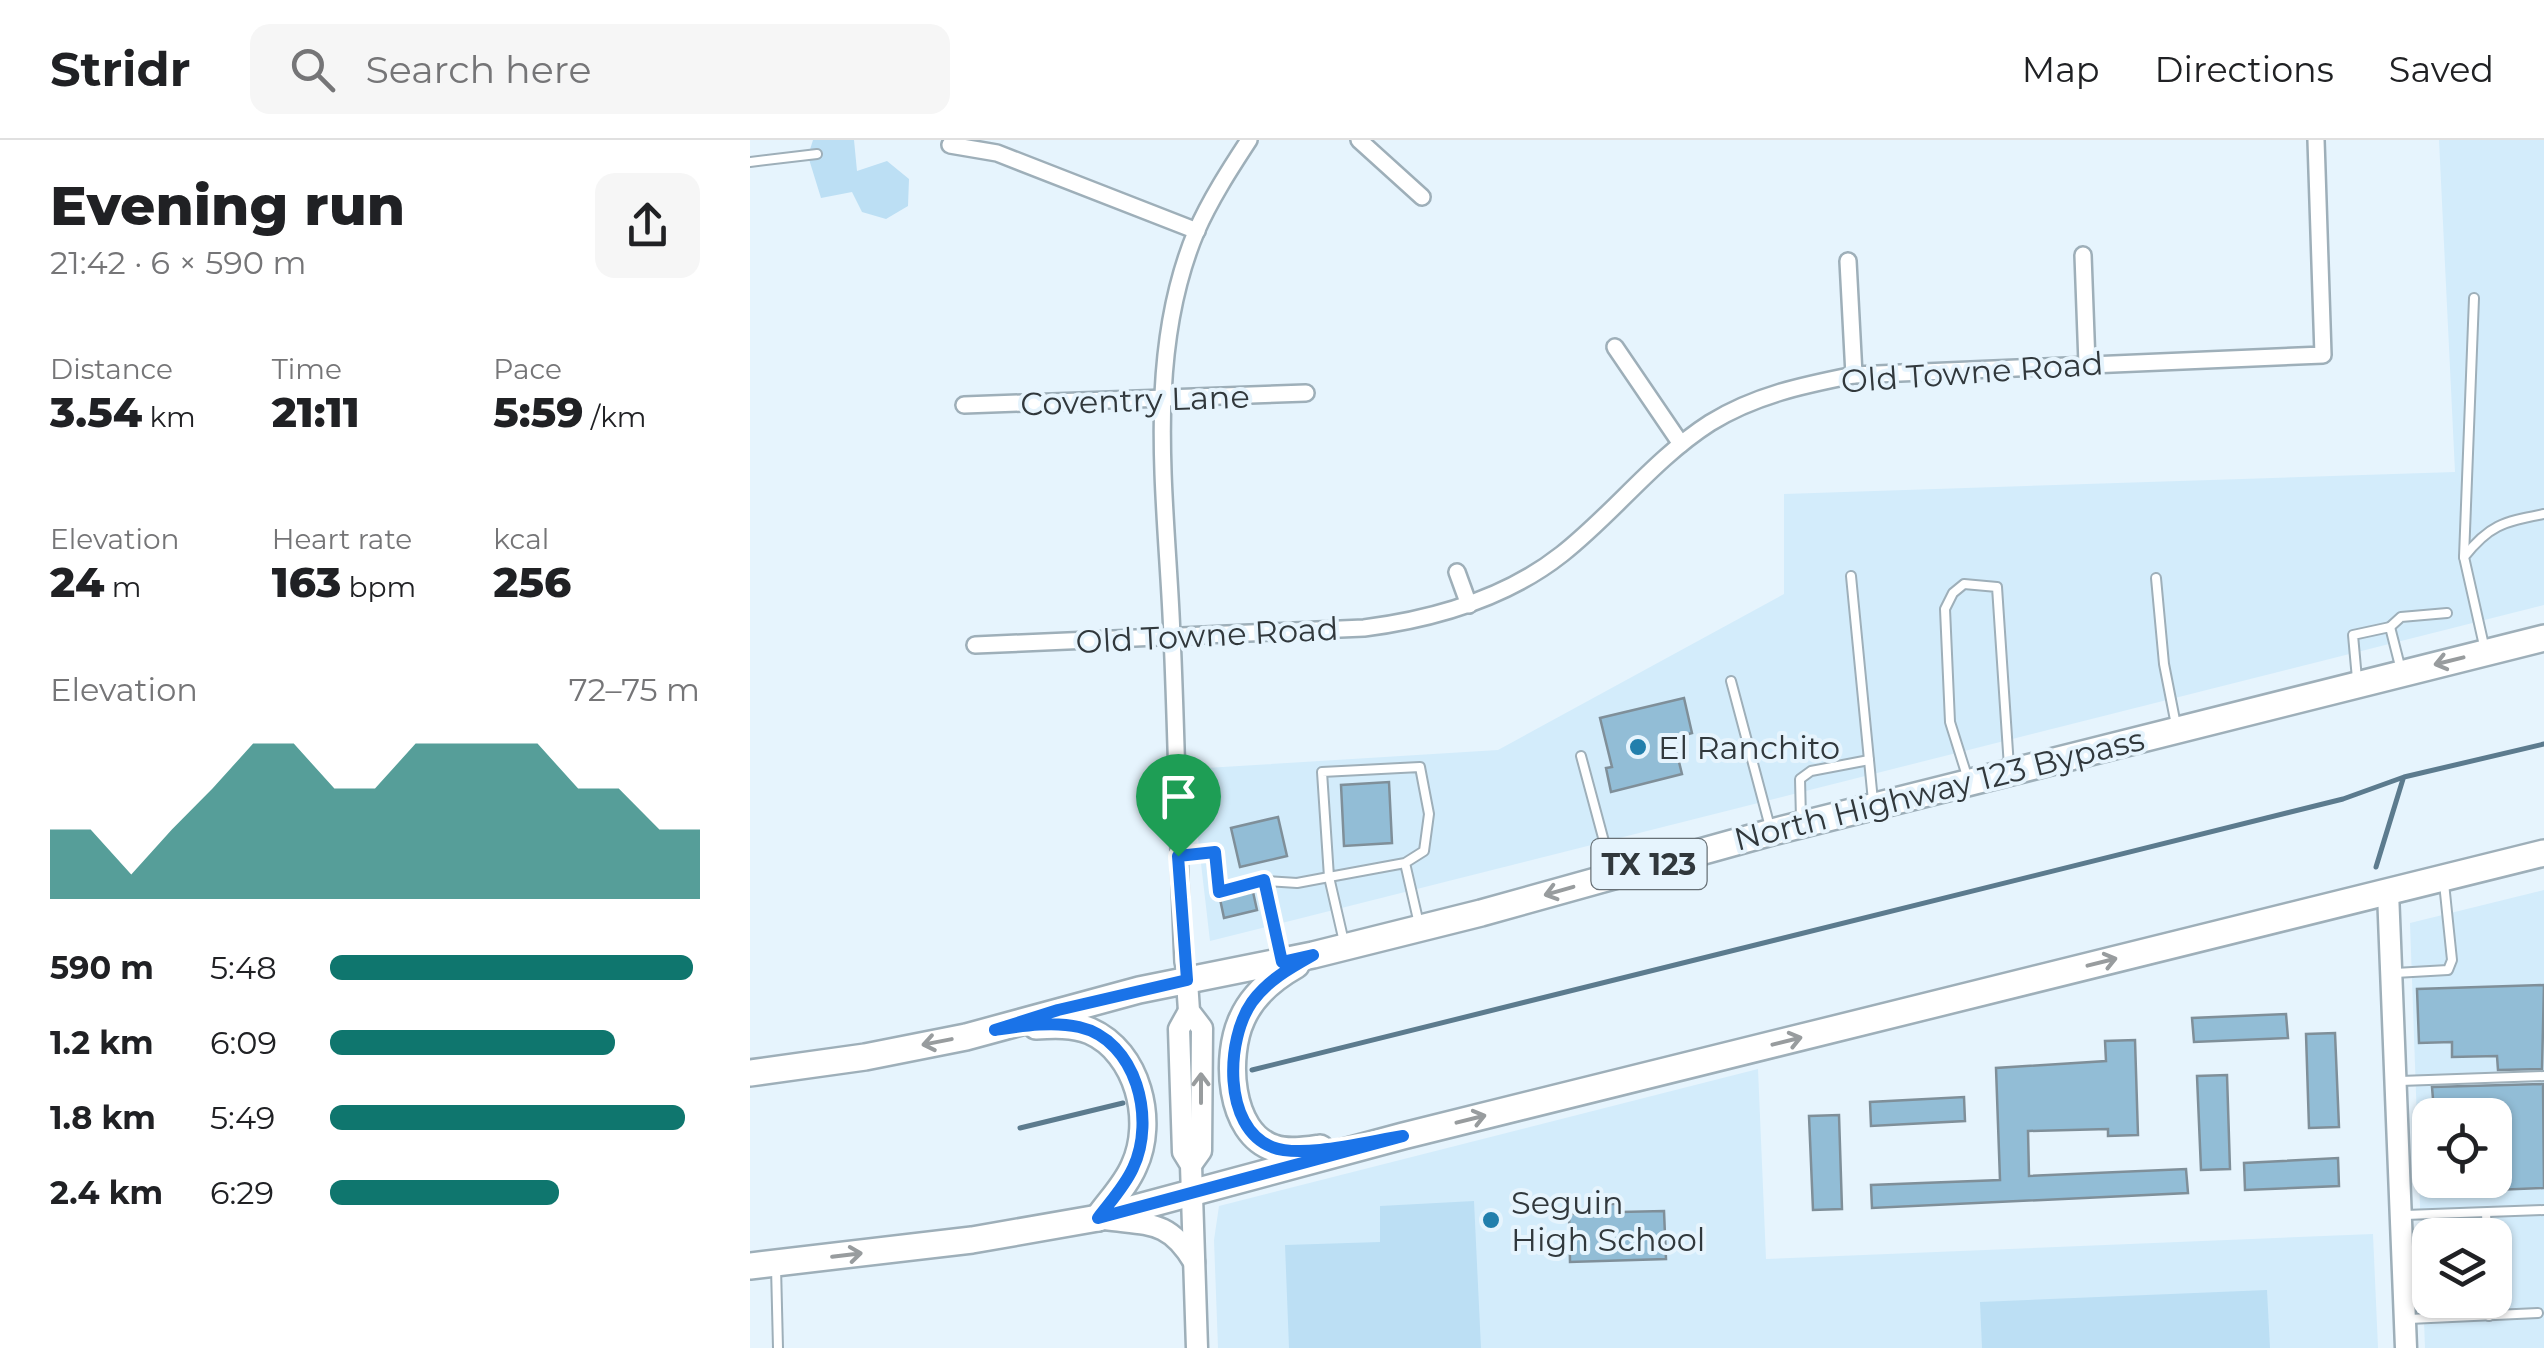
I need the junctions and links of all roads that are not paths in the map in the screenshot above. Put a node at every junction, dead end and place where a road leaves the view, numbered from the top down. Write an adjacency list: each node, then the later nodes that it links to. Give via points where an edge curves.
1 (1249, 140): 8 (street)
2 (1359, 140): 7 (street)
3 (2316, 140): 13 (street, Old Towne Road, via 2323,355)
4 (950, 145): 8 (street, via 997,153)
5 (817, 154): 6 (lane)
6 (750, 162)
7 (1422, 196)
8 (1196, 231): 16 (street, via 1179,282)
9 (2083, 254): 13 (street)
10 (1848, 262): 14 (street)
11 (2474, 298): 20 (lane)
12 (1615, 346): 18 (street)
13 (2087, 364): 14 (street, Old Towne Road)
14 (1854, 375): 18 (street, Old Towne Road, via 1750,402)
15 (1306, 393): 16 (street, Coventry Lane)
16 (1163, 400): 17 (street, Coventry Lane); 27 (street)
17 (964, 405)
18 (1681, 444): 24 (street, Old Towne Road, via 1560,556)
19 (2544, 514): 20 (lane, via 2501,522)
20 (2464, 557): 30 (lane)
21 (1457, 572): 24 (street)
22 (1851, 576): 36 (lane)
23 (2156, 578): 34 (lane)
24 (1469, 605): 27 (street, Old Towne Road, via 1364,628)
25 (2447, 612): 26 (lane, via 2401,618)
26 (2390, 627): 31 (lane); 33 (lane, via 2353,636)
27 (1172, 638): 29 (street, Old Towne Road); 43 (street)
28 (2544, 638): 30 (main road, North Highway 123 Bypass / TX 123)
29 (975, 645)
30 (2486, 652): 31 (main road, North Highway 123 Bypass / TX 123, one-way to 31)
31 (2401, 672): 33 (main road, North Highway 123 Bypass / TX 123)
32 (1731, 681): 41 (lane)
33 (2358, 683): 34 (main road, North Highway 123 Bypass / TX 123)
34 (2176, 729): 37 (main road, North Highway 123 Bypass / TX 123)
35 (1581, 756): 45 (lane)
36 (1869, 760): 39 (lane); 40 (lane, via 1800,779)
37 (2009, 771): 38 (main road, North Highway 123 Bypass / TX 123); 38 (lane, via 1997,587 1964,584 1945,609 1950,722)
38 (1969, 782): 39 (main road, North Highway 123 Bypass / TX 123)
39 (1873, 806): 40 (main road, North Highway 123 Bypass / TX 123)
40 (1802, 824): 41 (main road, North Highway 123 Bypass / TX 123)
41 (1772, 832): 45 (main road, North Highway 123 Bypass / TX 123)
42 (2544, 853): 47 (main road)
43 (1178, 856): 48 (lane, via 1215,852 1219,892); 55 (street)
44 (1405, 863): 46 (lane); 46 (lane, via 1424,851 1429,814 1420,767 1322,772); 50 (lane)
45 (1614, 875): 50 (main road, North Highway 123 Bypass / TX 123, one-way to 50)
46 (1329, 877): 48 (lane); 51 (lane)
47 (2443, 878): 49 (main road); 54 (lane, via 2448,970)
48 (1264, 880): 53 (lane)
49 (2388, 892): 54 (street); 60 (main road, one-way to 49)
50 (1420, 928): 51 (main road, North Highway 123 Bypass / TX 123)
51 (1345, 947): 52 (main road, North Highway 123 Bypass / TX 123)
52 (1313, 955): 53 (main road, North Highway 123 Bypass / TX 123); 60 (main road, via 1268,984 1242,1020 1234,1074 1244,1122 1274,1149)
53 (1282, 962): 55 (main road, North Highway 123 Bypass / TX 123)
54 (2391, 973): 59 (street)
55 (1187, 980): 56 (main road, North Highway 123 Bypass / TX 123); 61 (street, via 1190,1012 1179,1029 1183,1152 1191,1165)
56 (995, 1030): 57 (main road, North Highway 123 Bypass / TX 123, one-way to 57); 65 (main road, via 1080,1027 1116,1048 1130,1066 1142,1139 1135,1165)
57 (750, 1073)
58 (2544, 1076): 59 (lane)
59 (2395, 1081): 64 (street)
60 (1403, 1136): 61 (main road)
61 (1192, 1193): 65 (main road); 67 (street)
62 (2544, 1210): 63 (lane)
63 (2486, 1213): 64 (lane); 66 (lane)
64 (2400, 1216): 72 (street)
65 (1098, 1218): 67 (street, via 1166,1229); 68 (main road, one-way to 65, via 1007,1236)
66 (2486, 1218)
67 (1194, 1262): 74 (street)
68 (763, 1264): 73 (lane)
69 (2538, 1314): 70 (lane)
70 (2512, 1315)
71 (2433, 1318): 72 (lane)
72 (2405, 1319): 75 (street)
73 (778, 1348)
74 (1197, 1348)
75 (2406, 1348)

